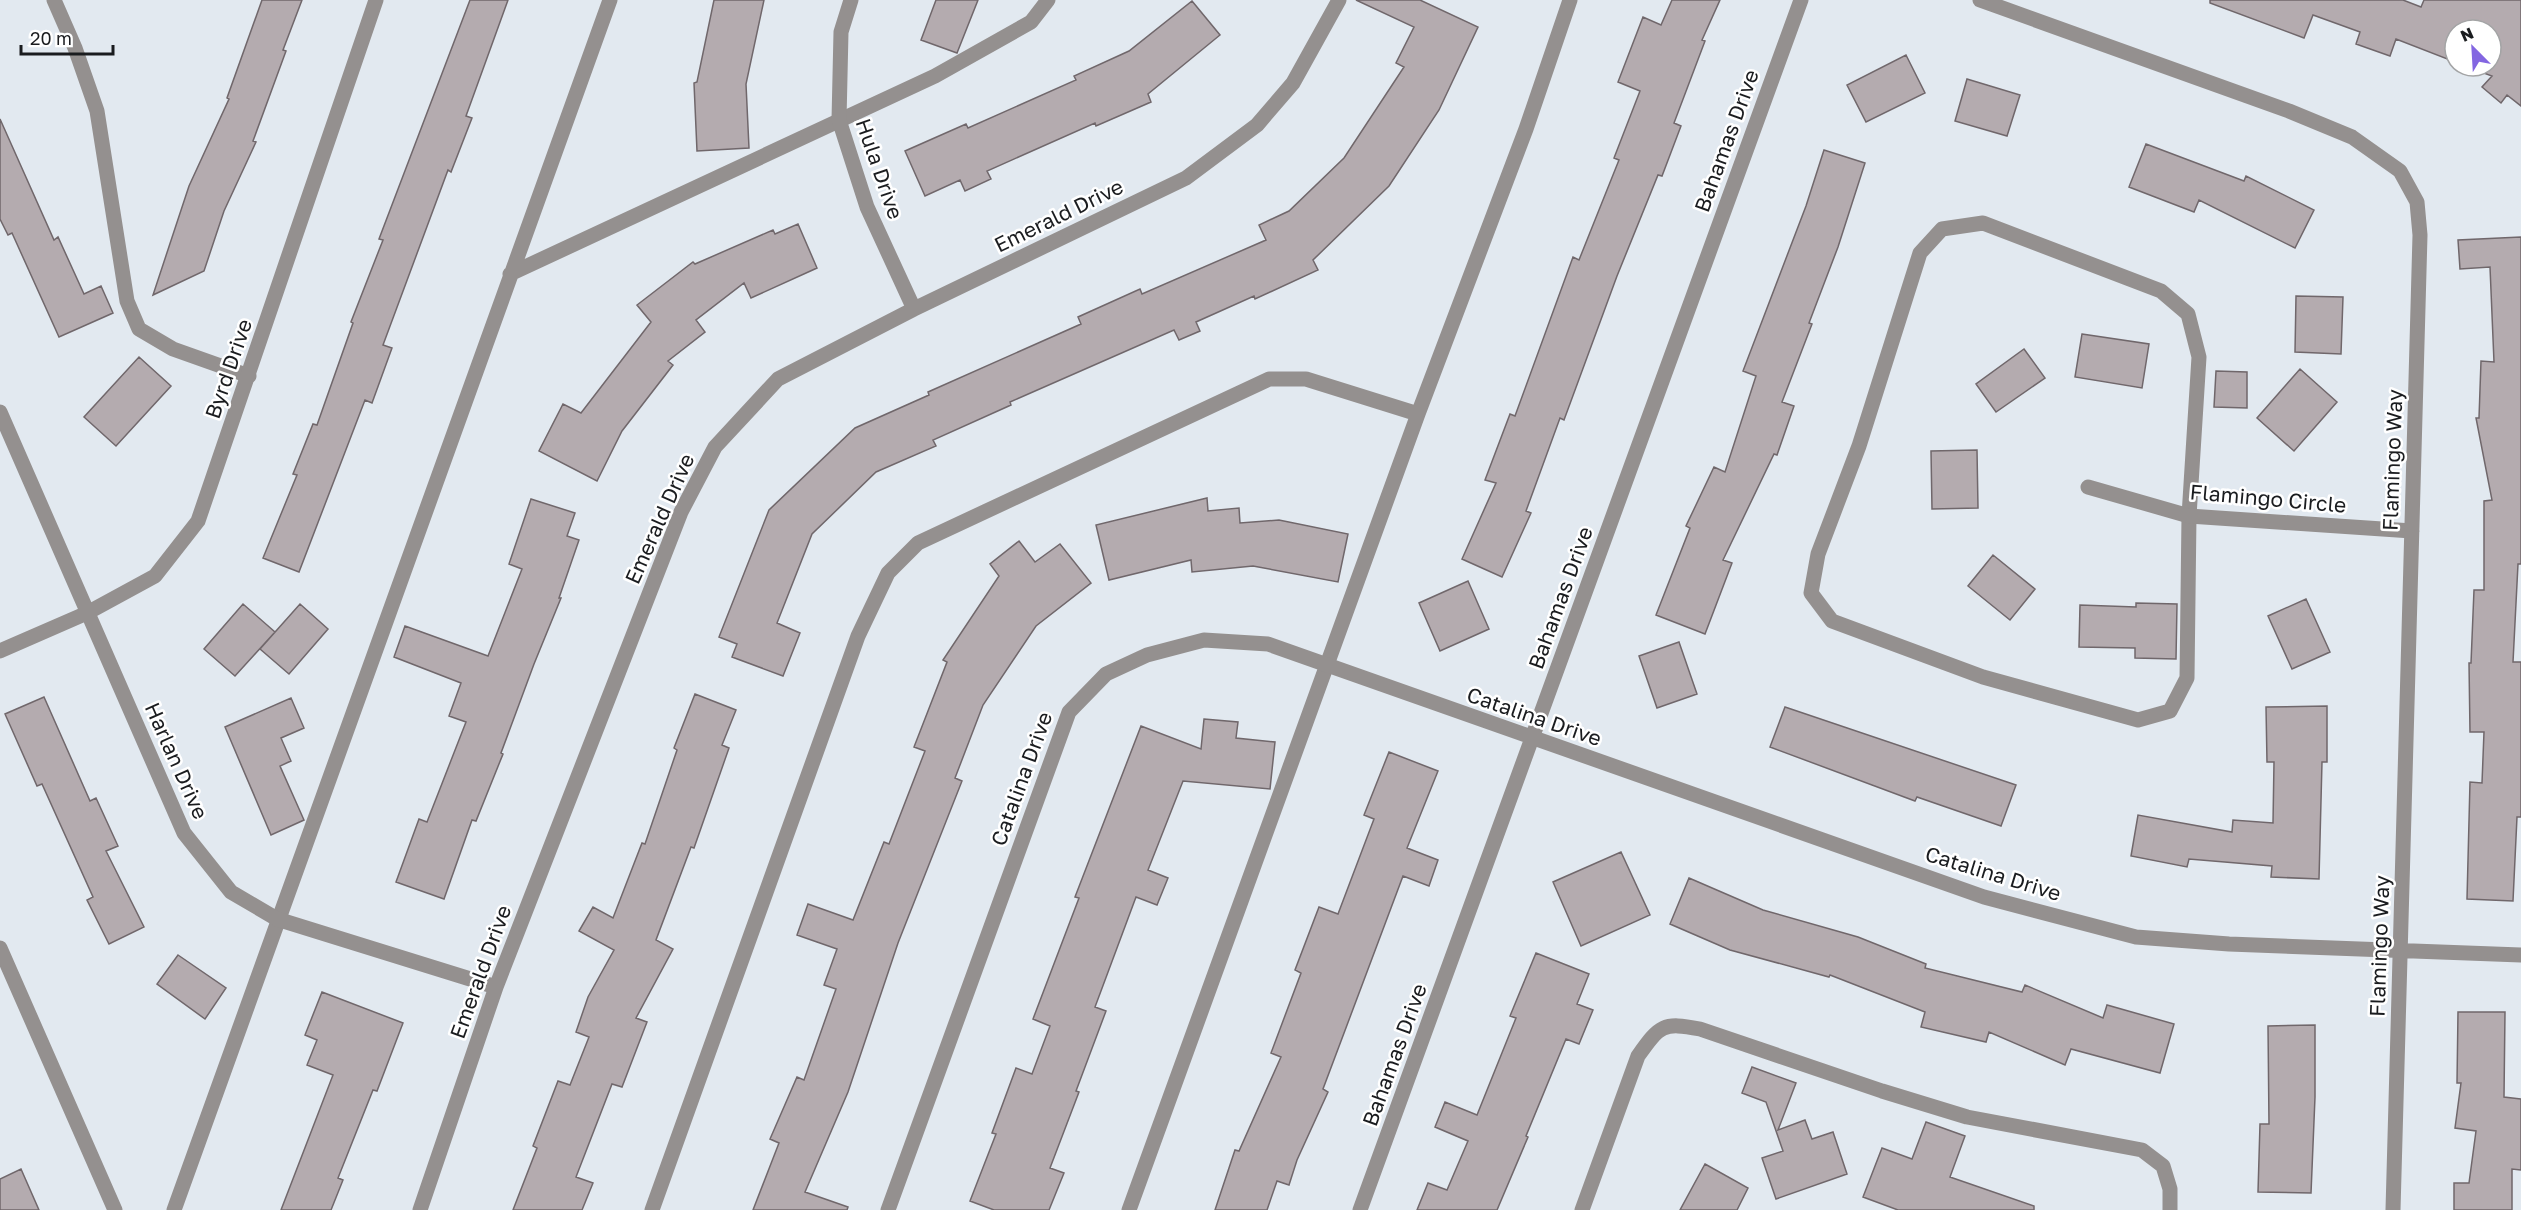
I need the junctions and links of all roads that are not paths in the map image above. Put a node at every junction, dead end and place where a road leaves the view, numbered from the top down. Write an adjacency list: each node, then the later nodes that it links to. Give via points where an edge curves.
1 (54, 0): 13 (street, via 97,111 127,301 139,329 173,349)
2 (376, 0): 13 (street, Byrd Drive)
3 (610, 0): 11 (street)
4 (851, 0): 10 (street, Hula Drive, via 841,33)
5 (1048, 0): 10 (street, via 1031,22 935,76)
6 (1339, 0): 12 (street, Emerald Drive, via 1293,82 1257,125 1186,178)
7 (1570, 0): 15 (street, via 1526,129)
8 (1801, 0): 22 (street, Bahamas Drive)
9 (1980, 0): 18 (street, Flamingo Way, via 2289,111 2352,137 2400,171 2417,202 2420,235)
10 (839, 120): 11 (street); 12 (street, Hula Drive, via 867,207)
11 (510, 274): 23 (street)
12 (914, 309): 27 (street, Emerald Drive, via 778,379 715,447 681,512)
13 (249, 376): 19 (street, Byrd Drive, via 198,521 155,576)
14 (0, 412): 19 (street, Harlan Drive)
15 (1418, 414): 21 (street); 31 (street, via 1306,379 1269,379 918,543 888,573 858,636)
16 (2088, 487): 17 (street, Flamingo Circle)
17 (2189, 516): 17 (street, via 2187,678 2170,711 2138,720 1983,677 1832,621 1811,593 1818,554 1859,446 1920,253 1942,229 1983,223 2161,291 2188,314 2199,357); 18 (street, Flamingo Circle)
18 (2412, 531): 25 (street, Flamingo Way)
19 (87, 613): 20 (street, Byrd Drive); 23 (street, Harlan Drive, via 184,833 231,892)
20 (0, 651)
21 (1327, 665): 22 (street, Catalina Drive); 32 (street, Catalina Drive, via 1268,644 1204,639 1147,655 1106,674 1069,712); 33 (street)
22 (1532, 738): 25 (street, Catalina Drive, via 1984,897 2136,937); 34 (street, Bahamas Drive)
23 (278, 919): 27 (street, Harlan Drive); 29 (street)
24 (0, 948): 28 (street)
25 (2401, 951): 26 (street, Catalina Drive); 37 (street, Flamingo Way)
26 (2521, 955)
27 (496, 987): 30 (street, Emerald Drive)
28 (115, 1210)
29 (174, 1210)
30 (420, 1210)
31 (652, 1210)
32 (888, 1210)
33 (1129, 1210)
34 (1360, 1210)
35 (1582, 1210): 36 (street, via 1638,1056 1653,1035 1673,1024 1700,1029 1967,1117 2142,1149 2163,1166 2170,1189)
36 (2170, 1210)
37 (2393, 1210)

